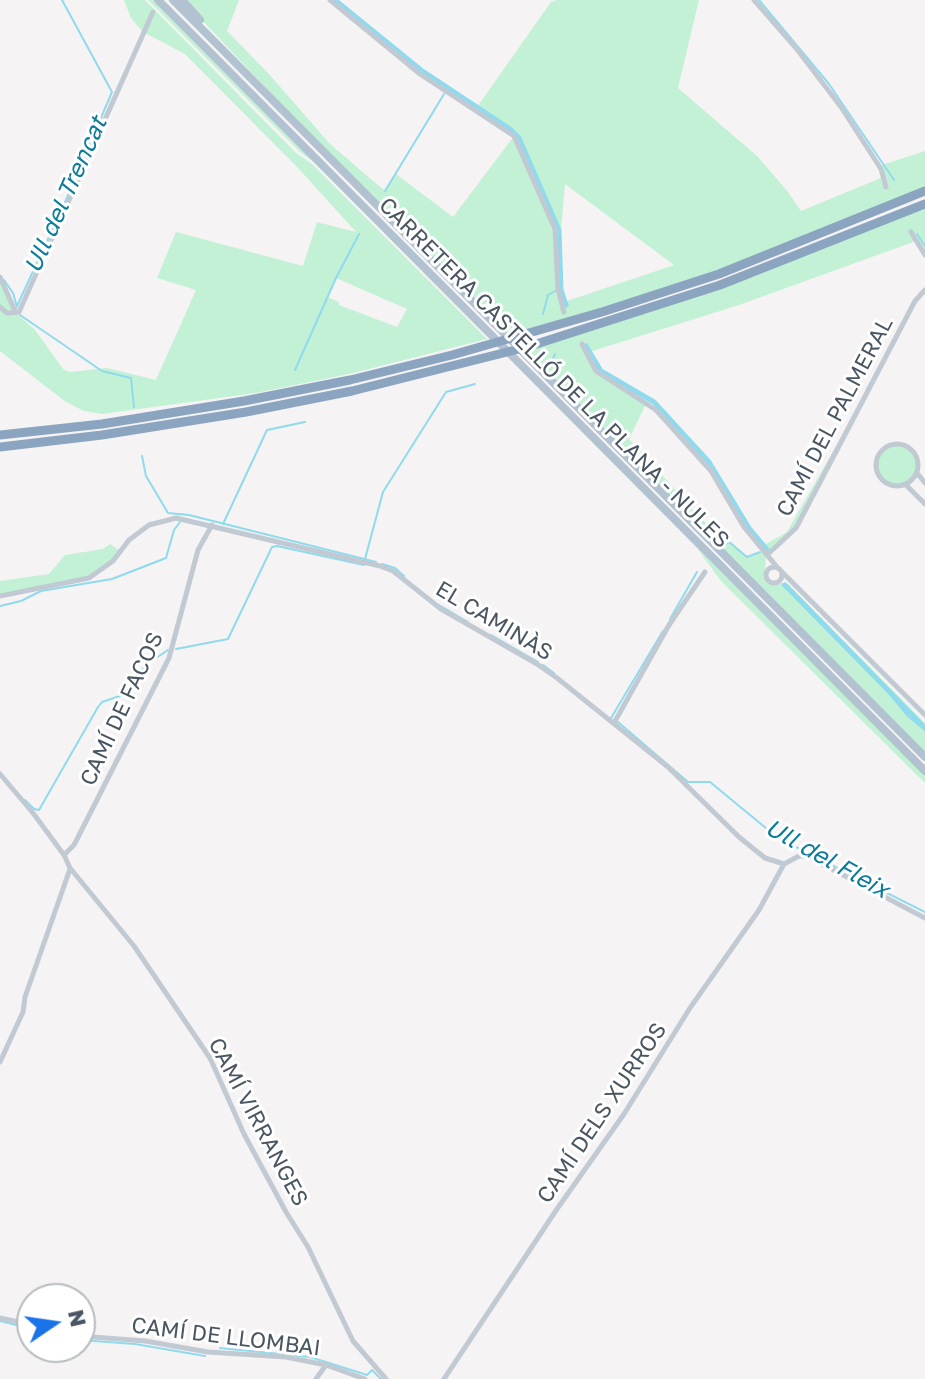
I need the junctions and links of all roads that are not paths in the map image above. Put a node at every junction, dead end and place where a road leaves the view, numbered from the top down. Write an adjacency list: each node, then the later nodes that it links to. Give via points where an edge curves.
1 (158, 0): 36 (main road, CARRETERA CASTELLÓ DE LA PLANA - NULES)
2 (173, 0): 7 (main road, CARRETERA CASTELLÓ DE LA PLANA - NULES)
3 (182, 0): 7 (main road)
4 (330, 0): 17 (street, via 420,74 514,136 555,229)
5 (754, 0): 8 (street, via 841,107 881,169)
6 (153, 12): 16 (street, via 19,312)
7 (276, 104): 35 (main road, CARRETERA CASTELLÓ DE LA PLANA - NULES)
8 (886, 187)
9 (925, 191): 19 (highway, via 719,274 452,355 244,401)
10 (925, 204): 20 (highway, via 720,285 498,355 246,412)
11 (911, 232): 12 (street)
12 (925, 255)
13 (0, 277): 16 (street)
14 (925, 290): 26 (street, CAMÍ DEL PALMERAL, via 796,528)
15 (0, 307): 16 (street)
16 (15, 311)
17 (564, 312)
18 (582, 344): 26 (street, via 596,371 656,410 711,471 744,527)
19 (0, 435)
20 (0, 447)
21 (917, 473): 22 (street); 23 (street); 23 (street, via 917,459 909,448 895,444 882,450 877,475 893,487)
22 (925, 483)
23 (906, 485): 24 (street)
24 (925, 504)
25 (212, 525): 32 (street, EL CAMINÀS, via 176,518 155,522 89,578); 34 (street, EL CAMINÀS, via 393,571 441,609 537,664); 38 (street, CAMÍ DE FACOS, via 195,558 169,658 74,845)
26 (768, 554): 27 (street); 28 (street)
27 (779, 569): 28 (street); 30 (street); 31 (street)
28 (768, 570): 30 (street, via 770,582)
29 (705, 572): 34 (street)
30 (781, 580): 31 (street)
31 (797, 584): 33 (street)
32 (0, 596)
33 (925, 715)
34 (614, 723): 39 (street, EL CAMINÀS, via 739,837 765,858)
35 (925, 757)
36 (925, 771)
37 (0, 774): 38 (street, CAMÍ VIRRANGES)
38 (64, 855): 40 (street, CAMÍ VIRRANGES)
39 (784, 864): 41 (street, EL CAMINÀS, via 807,856); 48 (street, CAMÍ DELS XURROS, via 759,910)
40 (70, 868): 42 (street, via 23,1012); 47 (street, CAMÍ VIRRANGES, via 134,946 210,1058 353,1341)
41 (925, 918)
42 (0, 1062)
43 (96, 1337): 44 (street, CAMÍ DE LLOMBAI)
44 (326, 1365): 45 (street); 46 (street, CAMÍ DE LLOMBAI)
45 (316, 1379)
46 (365, 1379)
47 (386, 1379)
48 (444, 1379)

